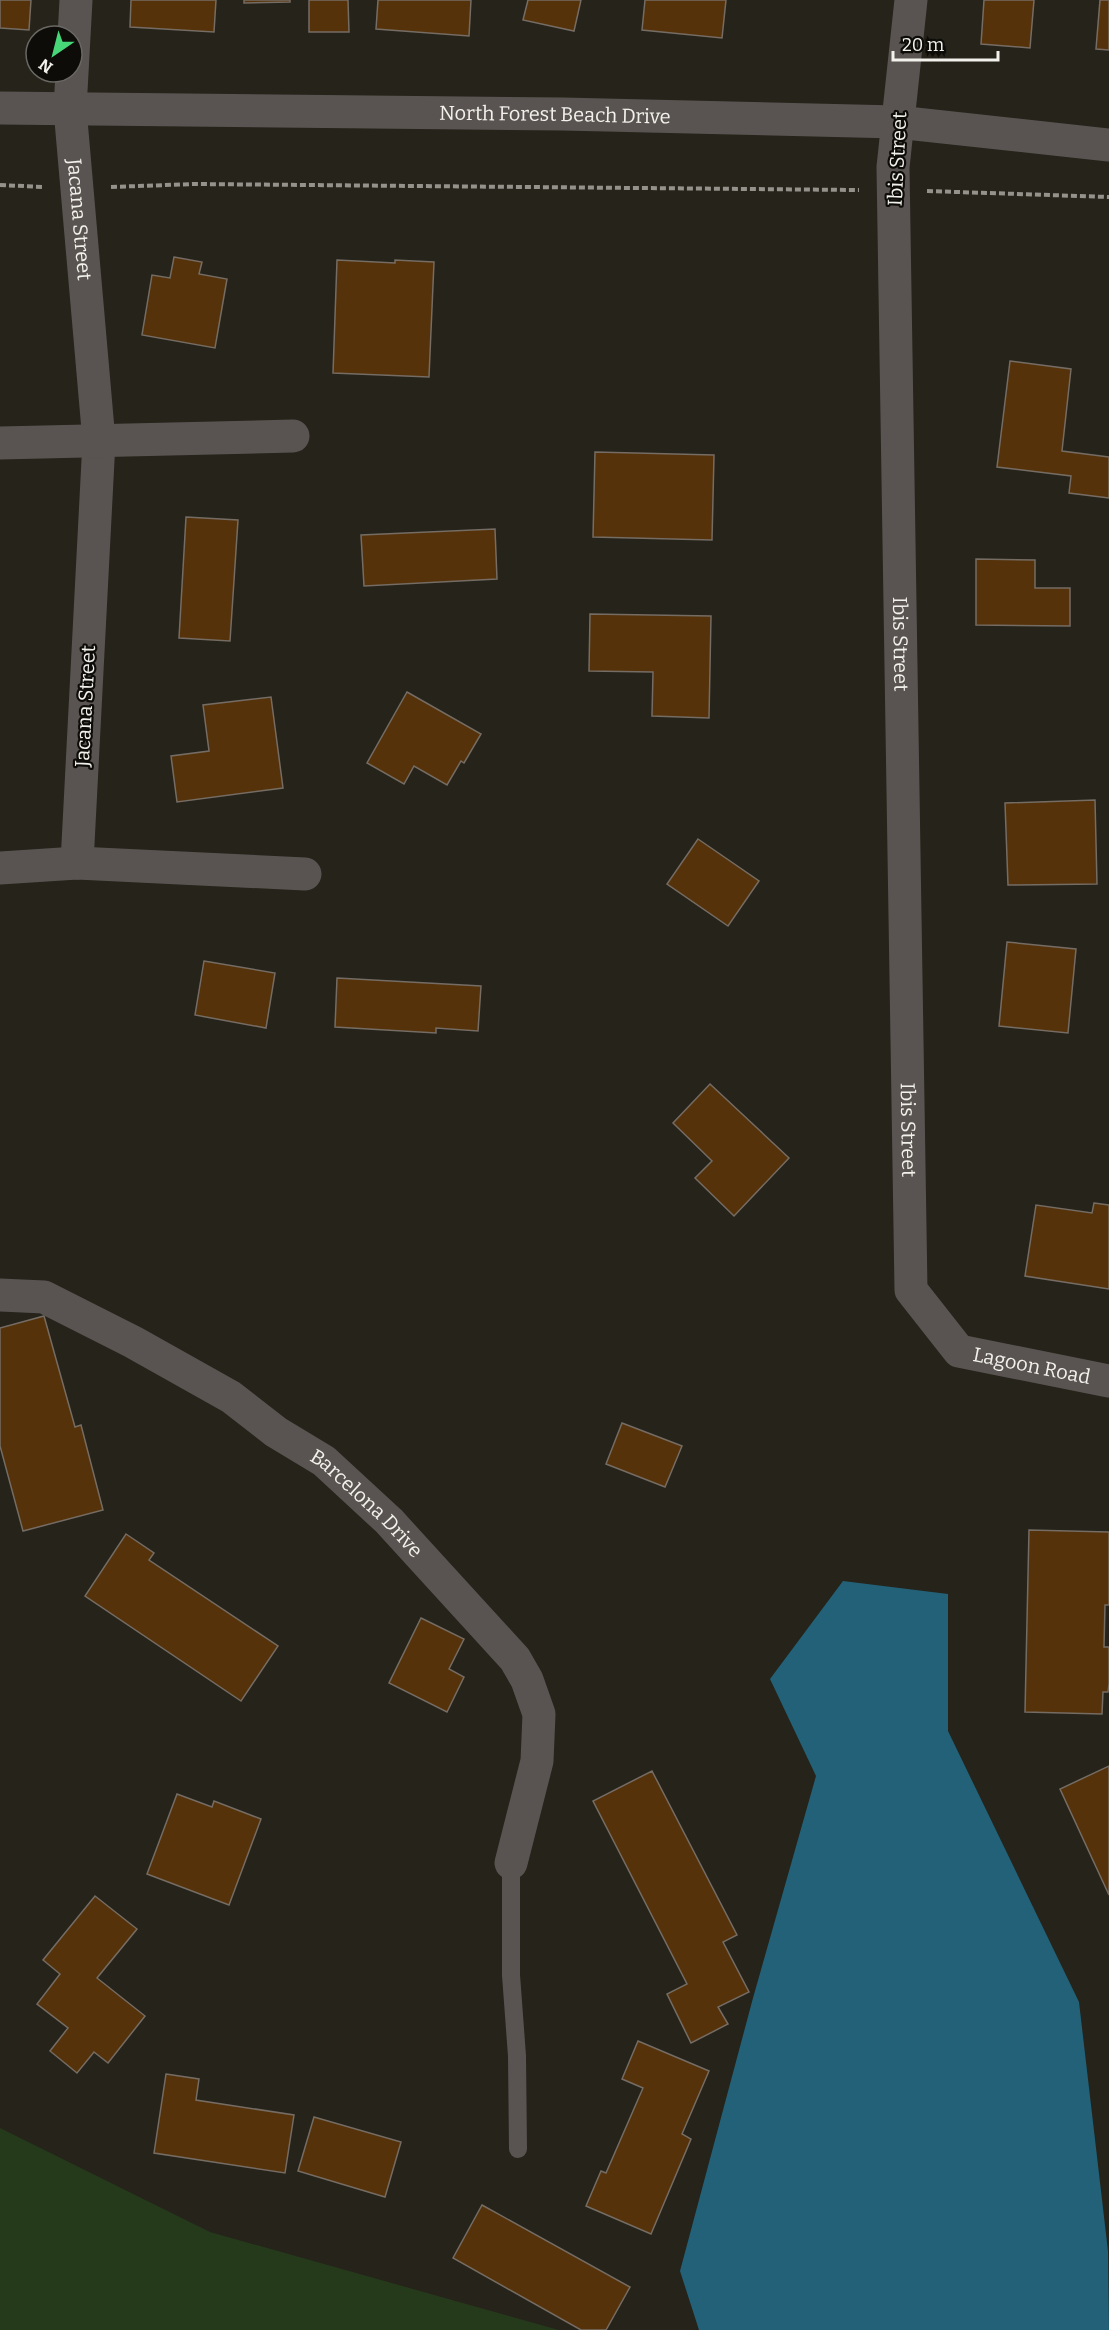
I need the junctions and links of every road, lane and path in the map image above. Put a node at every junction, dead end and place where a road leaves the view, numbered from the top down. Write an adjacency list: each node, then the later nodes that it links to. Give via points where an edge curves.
1 (76, 0): 4 (street, Jacana Street)
2 (911, 0): 5 (street, Ibis Street)
3 (0, 108): 4 (street, North Forest Beach Drive)
4 (70, 110): 5 (street, North Forest Beach Drive, via 563,114); 8 (street, Jacana Street)
5 (897, 122): 6 (street, North Forest Beach Drive); 9 (street, Ibis Street)
6 (1109, 144)
7 (0, 185): 8 (path)
8 (77, 188): 9 (path, via 195,184); 12 (street, Jacana Street)
9 (893, 190): 10 (path); 17 (street, Ibis Street)
10 (1109, 197)
11 (293, 436): 12 (street)
12 (99, 441): 13 (street); 14 (street, Jacana Street)
13 (0, 443)
14 (76, 863): 15 (street); 16 (street)
15 (0, 868)
16 (305, 874)
17 (911, 1290): 19 (street, Lagoon Road, via 959,1351)
18 (0, 1295): 20 (street, Barcelona Drive, via 44,1297 133,1342 231,1397 276,1432 324,1461 389,1521 515,1659 539,1714 537,1761)
19 (1109, 1381)
20 (511, 1863): 21 (lane)
21 (518, 2149)

